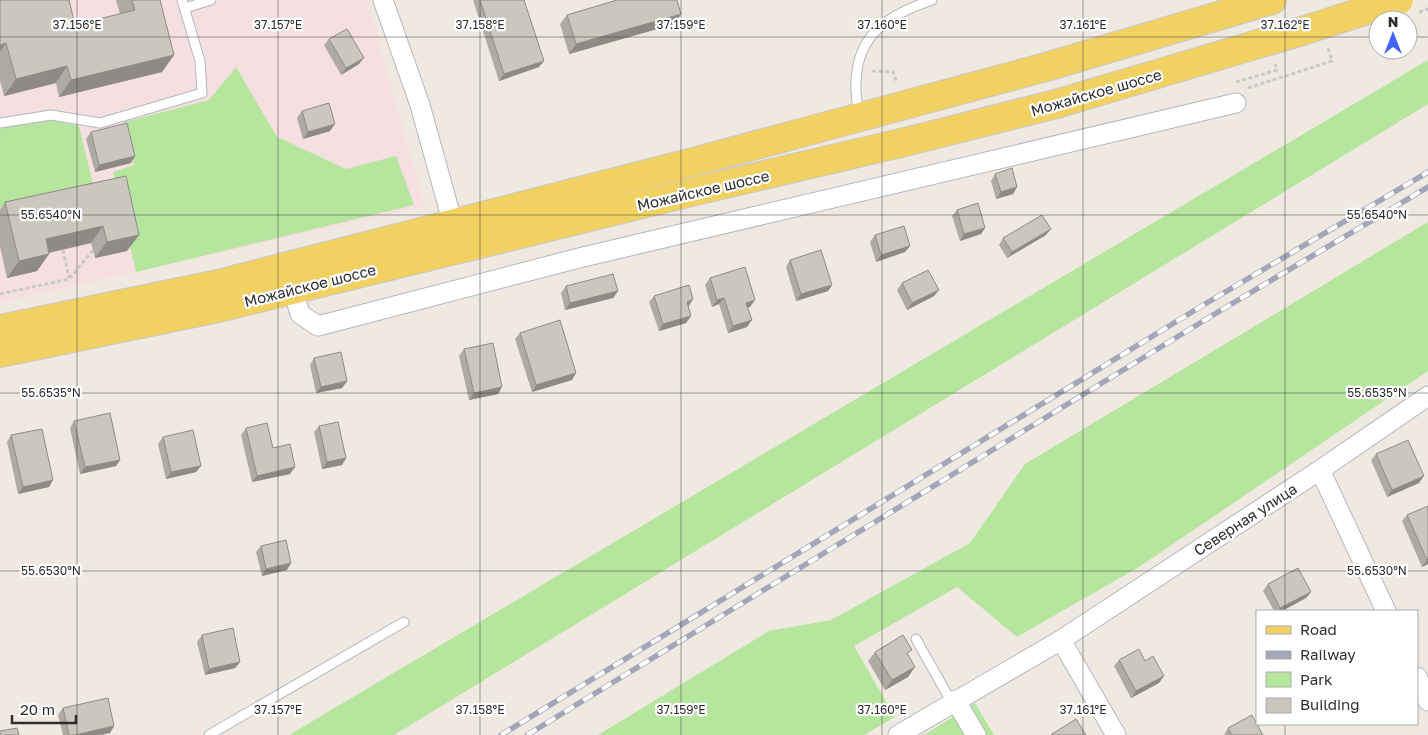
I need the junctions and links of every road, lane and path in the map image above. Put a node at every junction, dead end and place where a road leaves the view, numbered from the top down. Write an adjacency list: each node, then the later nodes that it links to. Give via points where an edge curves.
1 (211, 0): 6 (lane)
2 (383, 0): 13 (street, via 420,105)
3 (932, 0): 11 (lane, via 886,21 866,44 857,70)
4 (1272, 0): 11 (main road, Можайское шоссе)
5 (1399, 0): 17 (main road, Можайское шоссе, bridge, via 1179,68 998,119)
6 (183, 4): 12 (lane, via 200,61 202,93 100,122 51,115)
7 (1326, 44): 10 (path, via 1332,61)
8 (870, 66): 9 (path, via 872,72 893,72)
9 (897, 84)
10 (1238, 97): 17 (street, via 1141,124 579,258 318,326 300,314)
11 (858, 118): 13 (main road, Можайское шоссе)
12 (0, 123)
13 (453, 224): 19 (main road, Можайское шоссе, via 218,284)
14 (63, 250): 16 (path)
15 (93, 250): 16 (path)
16 (69, 279): 18 (path)
17 (293, 290): 20 (main road, Можайское шоссе)
18 (0, 294)
19 (0, 329)
20 (0, 352)
21 (1428, 396): 22 (street, Северная улица)
22 (1320, 470): 23 (street); 26 (street, Северная улица)
23 (1386, 610)
24 (404, 622): 30 (lane)
25 (916, 639): 28 (lane)
26 (1061, 640): 28 (street, Северная улица); 33 (street)
27 (1418, 679): 29 (street)
28 (953, 701): 31 (street, Северная улица); 32 (street)
29 (1428, 701)
30 (209, 735)
31 (898, 735)
32 (976, 735)
33 (1116, 735)

